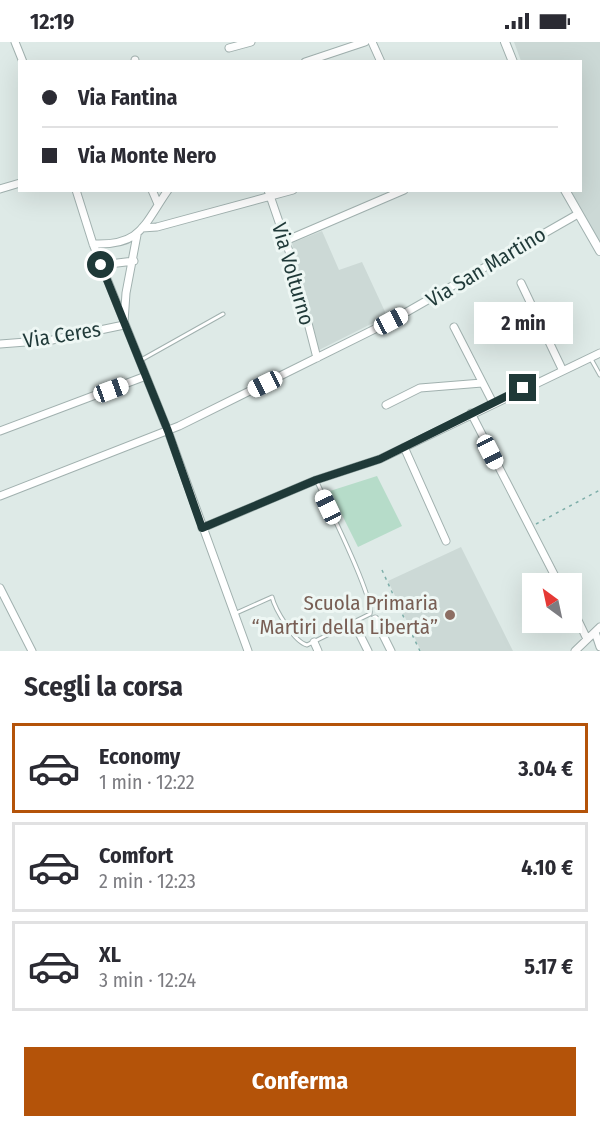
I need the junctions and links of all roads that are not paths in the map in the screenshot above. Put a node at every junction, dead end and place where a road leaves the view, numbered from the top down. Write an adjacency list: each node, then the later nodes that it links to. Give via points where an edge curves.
1 (15, 42): 7 (street)
2 (250, 42): 6 (street)
3 (365, 42): 8 (street)
4 (372, 42): 9 (street)
5 (505, 42): 10 (street)
6 (229, 48)
7 (22, 60)
8 (311, 60)
9 (380, 60)
10 (512, 60)
11 (18, 184): 12 (street)
12 (0, 189)
13 (77, 192): 24 (street)
14 (153, 192): 19 (street)
15 (167, 192): 19 (street)
16 (399, 192): 23 (street)
17 (566, 192): 20 (street)
18 (269, 194): 21 (street); 23 (street, Via Volturno)
19 (158, 204): 21 (street)
20 (578, 214): 25 (street); 35 (street, Via San Martino, via 412,310)
21 (142, 228): 22 (street)
22 (137, 235): 24 (street, via 122,243); 26 (street)
23 (285, 241): 35 (street, Via Volturno)
24 (93, 244): 27 (street)
25 (600, 251)
26 (134, 261): 27 (street); 30 (street)
27 (101, 265): 30 (street)
28 (520, 283): 37 (street)
29 (223, 314): 36 (lane)
30 (124, 325): 32 (street, Via Ceres, via 52,340); 36 (street)
31 (454, 327): 40 (street)
32 (0, 344)
33 (600, 353): 34 (street)
34 (590, 357): 37 (street); 38 (lane)
35 (317, 358): 45 (street, Via San Martino)
36 (140, 361): 39 (street)
37 (562, 369): 41 (street)
38 (600, 375)
39 (146, 376): 44 (street); 45 (street)
40 (482, 383): 41 (street); 42 (street, via 420,388)
41 (493, 403): 43 (street)
42 (386, 405)
43 (471, 413): 46 (street); 51 (street)
44 (0, 431)
45 (168, 431): 48 (street, Via San Martino); 49 (street)
46 (404, 447): 47 (street); 50 (street)
47 (316, 480): 49 (street); 54 (lane, via 362,579)
48 (0, 496)
49 (202, 528): 53 (street)
50 (446, 541)
51 (553, 573)
52 (0, 588): 61 (street)
53 (234, 614): 59 (lane, via 272,597 297,640 303,644); 62 (street)
54 (372, 616): 59 (lane); 65 (street)
55 (582, 627): 58 (street)
56 (357, 629): 64 (street)
57 (598, 629): 58 (street); 60 (street)
58 (588, 639): 66 (street)
59 (314, 642): 63 (street)
60 (600, 647)
61 (32, 651)
62 (248, 651)
63 (318, 651)
64 (368, 651)
65 (391, 651)
66 (575, 651)

